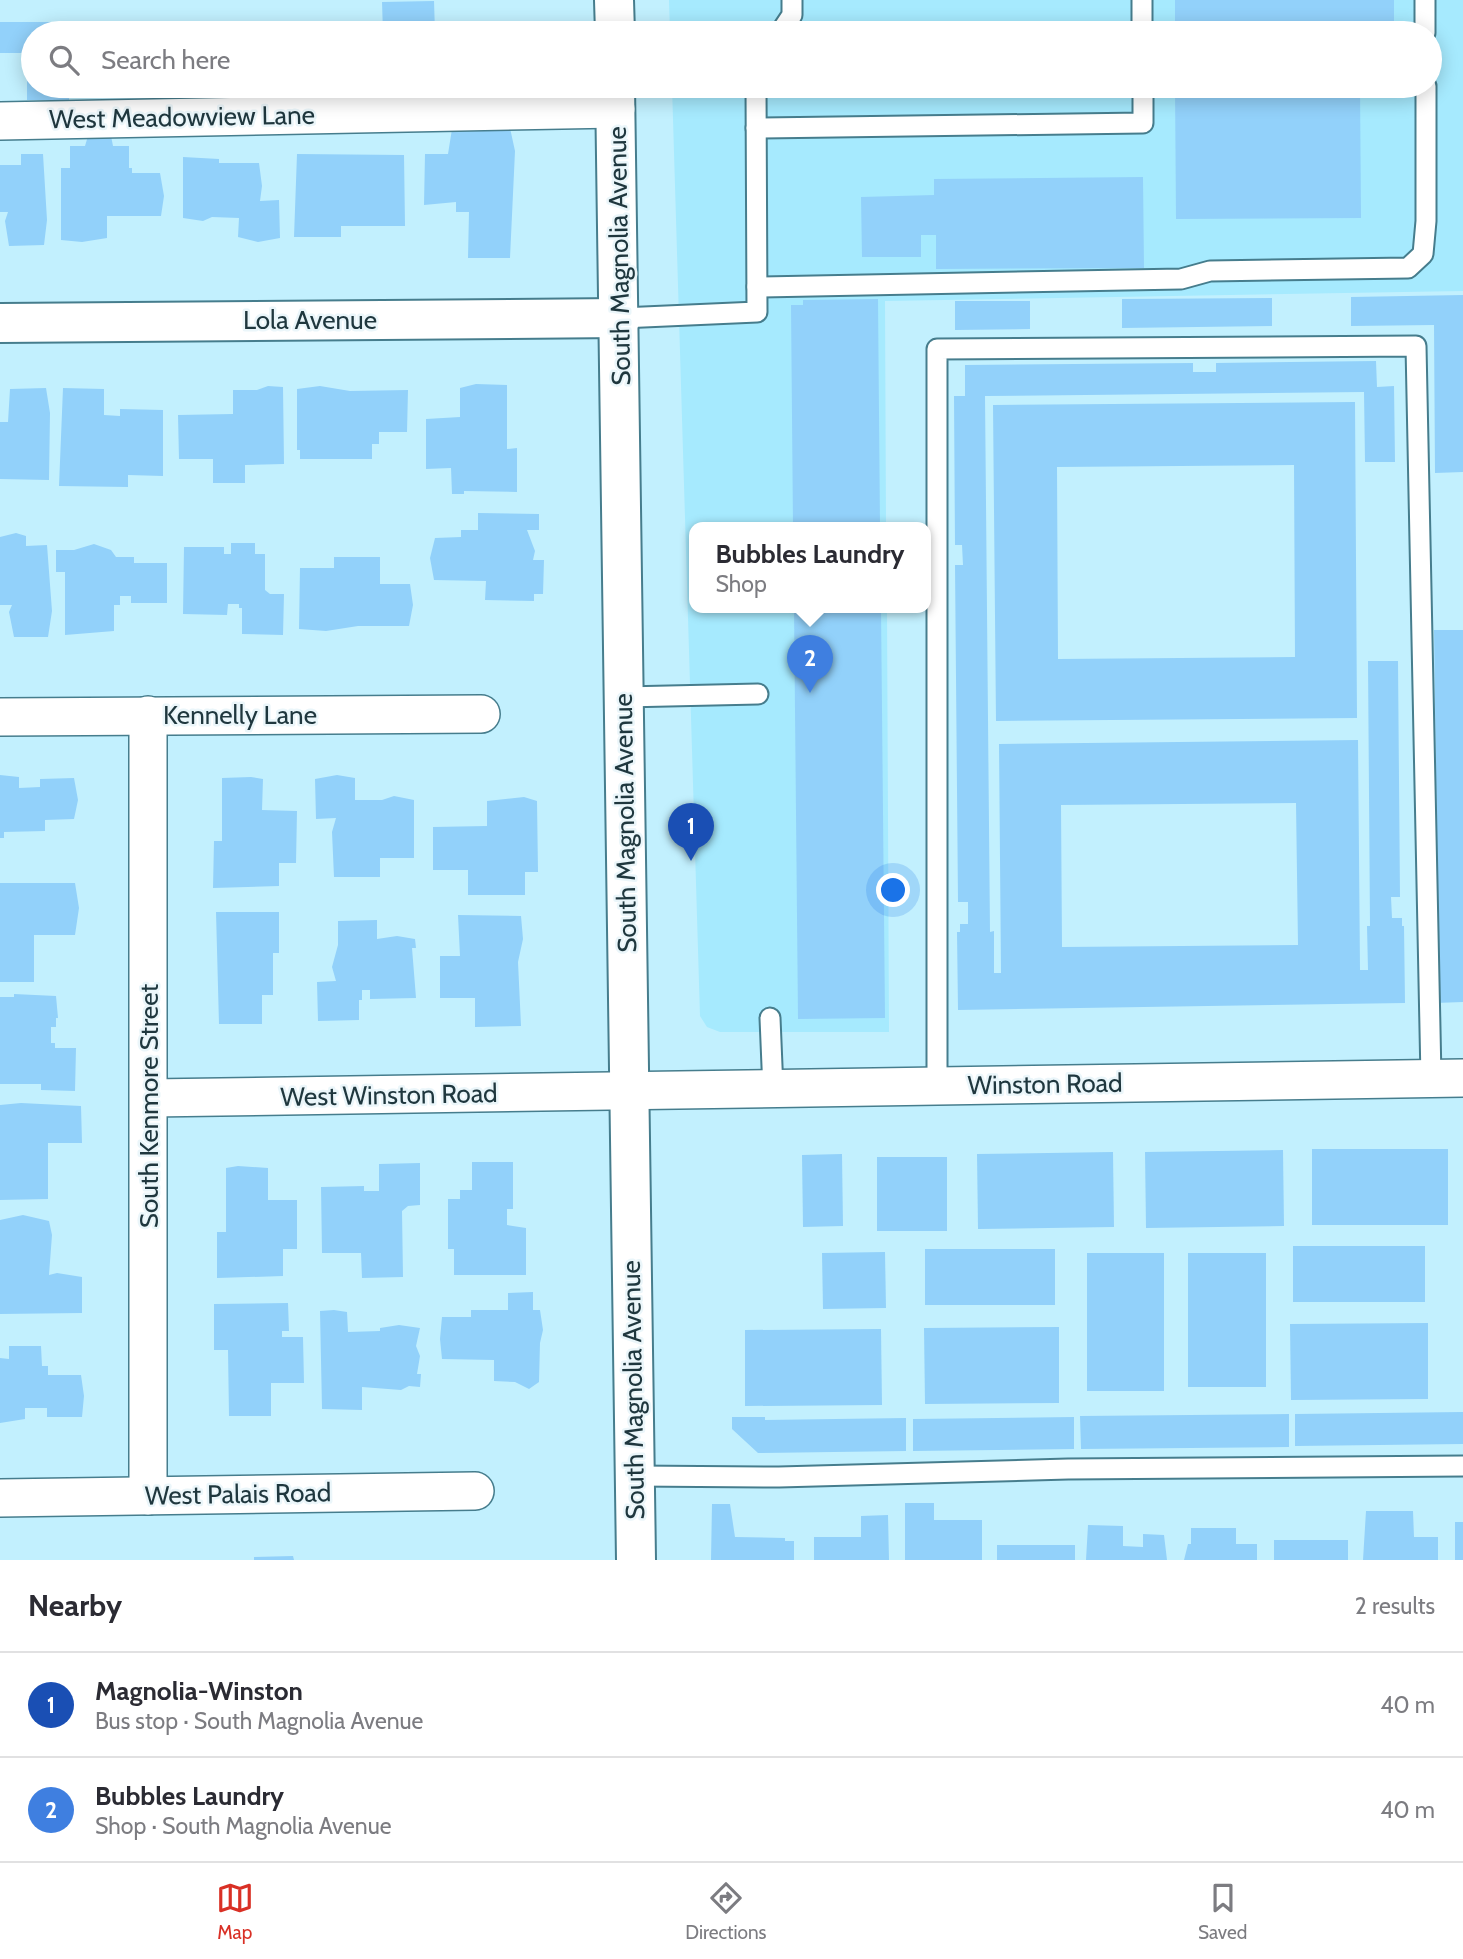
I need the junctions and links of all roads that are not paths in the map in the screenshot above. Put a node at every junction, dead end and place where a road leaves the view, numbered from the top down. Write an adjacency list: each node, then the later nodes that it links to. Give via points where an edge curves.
1 (614, 0): 5 (main road)
2 (792, 0): 6 (lane)
3 (1142, 0): 7 (lane)
4 (1425, 0): 8 (lane)
5 (615, 21)
6 (788, 21)
7 (1142, 21)
8 (1426, 21)
9 (590, 98): 14 (street, West Meadowview Lane)
10 (616, 98): 17 (main road, South Magnolia Avenue)
11 (756, 98): 15 (lane)
12 (1143, 98): 15 (lane, via 1143,123)
13 (1426, 98): 16 (lane, via 1423,254 1408,268 1210,271 1181,279)
14 (0, 121)
15 (756, 128): 16 (lane)
16 (757, 287): 17 (lane, via 757,312)
17 (621, 317): 18 (main road, Lola Avenue); 20 (main road, South Magnolia Avenue)
18 (0, 323)
19 (758, 694): 20 (lane)
20 (624, 697): 28 (main road, South Magnolia Avenue)
21 (481, 714): 22 (street, Kennelly Lane)
22 (148, 715): 23 (street, Kennelly Lane); 29 (street, South Kenmore Street)
23 (0, 717)
24 (770, 1018): 27 (lane)
25 (1447, 1078): 26 (street, Winston Road); 26 (lane, via 1416,346 937,349)
26 (937, 1086): 27 (street, Winston Road)
27 (773, 1090): 28 (street, Winston Road)
28 (628, 1092): 29 (street, West Winston Road); 31 (main road, South Magnolia Avenue)
29 (150, 1098): 33 (street, South Kenmore Street)
30 (1463, 1466): 31 (lane)
31 (635, 1476): 35 (main road, South Magnolia Avenue)
32 (475, 1491): 33 (street, West Palais Road)
33 (148, 1496): 34 (street, West Palais Road)
34 (0, 1498)
35 (636, 1560)

